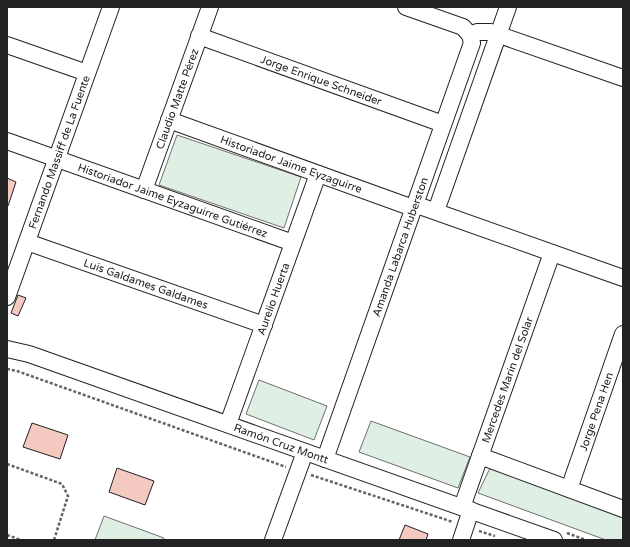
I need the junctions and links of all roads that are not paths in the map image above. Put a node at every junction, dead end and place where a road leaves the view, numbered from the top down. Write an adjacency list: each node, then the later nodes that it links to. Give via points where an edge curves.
1 (111, 7): 9 (street, Fernando Massiff de La Fuente)
2 (210, 7): 7 (street, Claudio Matte Pérez)
3 (406, 7): 6 (street, via 460,26)
4 (508, 7): 5 (street, Amanda Labarca Huberston)
5 (498, 34): 6 (street, via 484,32); 10 (street); 18 (street, Amanda Labarca Huberston)
6 (470, 35): 12 (street, Amanda Labarca Huberston, via 471,47)
7 (200, 36): 11 (street, Claudio Matte Pérez); 12 (street, Jorge Enrique Schneider)
8 (7, 45): 9 (street)
9 (88, 73): 14 (street, Fernando Massiff de La Fuente)
10 (623, 78)
11 (170, 120): 15 (street, Historiador Jaime Eyzaguirre); 16 (street, Claudio Matte Pérez)
12 (443, 124): 17 (street, Amanda Labarca Huberston)
13 (7, 141): 14 (street, Historiador Jaime Eyzaguirre Gutiérrez)
14 (57, 159): 16 (street, Historiador Jaime Eyzaguirre Gutiérrez); 19 (street, Fernando Massiff de La Fuente)
15 (318, 174): 17 (street, Historiador Jaime Eyzaguirre); 20 (street, Aurelio Huerta)
16 (144, 190): 20 (street, Historiador Jaime Eyzaguirre Gutiérrez)
17 (414, 206): 18 (street, Historiador Jaime Eyzaguirre); 30 (street, Amanda Labarca Huberston)
18 (436, 211): 21 (street, Historiador Jaime Eyzaguirre)
19 (27, 242): 23 (street, Fernando Massiff de La Fuente); 24 (street, Luis Galdames Galdames)
20 (293, 243): 24 (street, Aurelio Huerta)
21 (552, 253): 22 (street, Historiador Jaime Eyzaguirre); 29 (street, Mercedes Marín del Solar)
22 (623, 278)
23 (7, 297)
24 (264, 325): 27 (street, Aurelio Huerta)
25 (623, 334): 31 (street, Jorge Pena Hen)
26 (7, 349): 27 (street, Ramón Cruz Montt, via 29,354)
27 (228, 424): 28 (street, Ramón Cruz Montt)
28 (305, 452): 30 (street, Ramón Cruz Montt); 35 (street)
29 (480, 456): 31 (street); 32 (street, Mercedes Marín del Solar)
30 (325, 459): 32 (street, Ramón Cruz Montt)
31 (569, 489): 33 (street)
32 (466, 509): 34 (street, Mercedes Marín del Solar); 36 (street, Ramón Cruz Montt)
33 (623, 509)
34 (463, 533)
35 (273, 540)
36 (554, 540)

